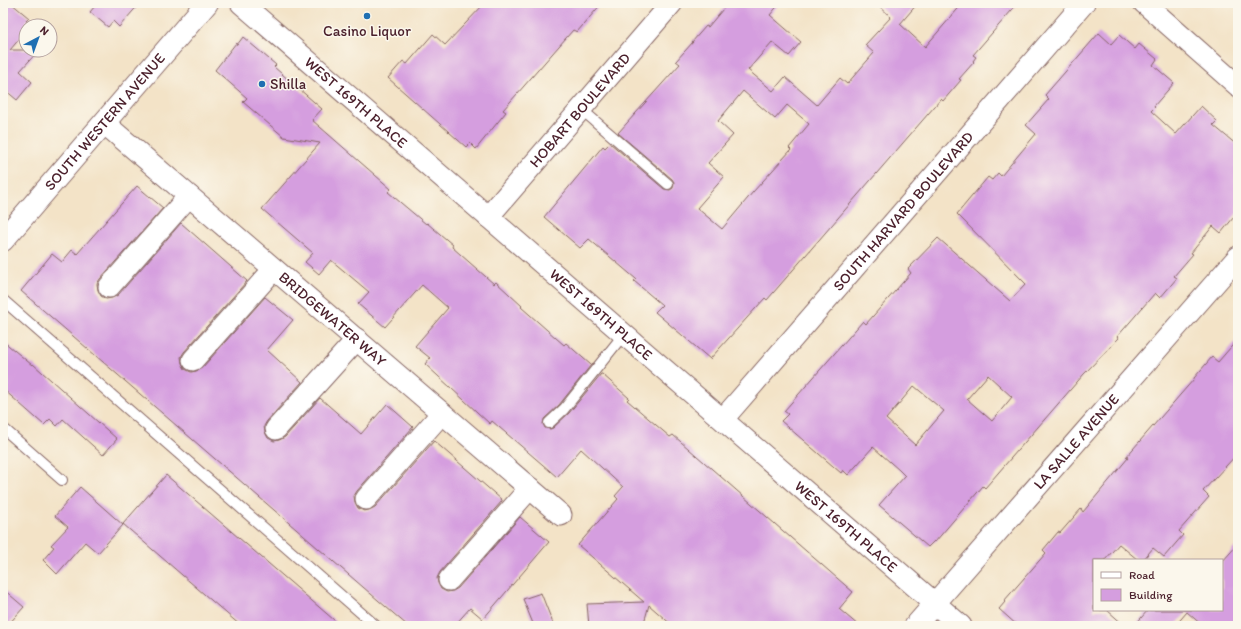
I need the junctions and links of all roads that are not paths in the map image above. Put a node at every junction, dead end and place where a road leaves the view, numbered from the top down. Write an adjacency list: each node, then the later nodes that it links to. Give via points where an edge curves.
1 (207, 3): 8 (main road, SOUTH WESTERN AVENUE)
2 (241, 3): 11 (street, WEST 169TH PLACE)
3 (672, 3): 7 (street, HOBART BOULEVARD)
4 (1084, 3): 21 (street, SOUTH HARVARD BOULEVARD)
5 (1144, 3): 6 (street)
6 (1238, 86)
7 (582, 109): 9 (lane); 11 (street, HOBART BOULEVARD)
8 (104, 123): 10 (street, BRIDGEWATER WAY); 12 (main road, SOUTH WESTERN AVENUE)
9 (668, 184)
10 (189, 196): 14 (street, BRIDGEWATER WAY); 15 (street)
11 (488, 217): 17 (street, WEST 169TH PLACE)
12 (5, 235)
13 (1238, 257): 30 (street, LA SALLE AVENUE)
14 (274, 269): 18 (street, BRIDGEWATER WAY); 19 (street)
15 (109, 287)
16 (3, 300): 31 (lane)
17 (624, 334): 21 (street, WEST 169TH PLACE); 22 (lane, via 564,409)
18 (357, 340): 20 (street, BRIDGEWATER WAY); 24 (street)
19 (193, 360)
20 (442, 413): 26 (street, BRIDGEWATER WAY); 27 (street)
21 (723, 419): 30 (street, WEST 169TH PLACE)
22 (549, 423)
23 (3, 428): 25 (lane)
24 (276, 430)
25 (62, 480)
26 (530, 488): 28 (street, BRIDGEWATER WAY); 29 (street)
27 (366, 499)
28 (561, 515)
29 (449, 580)
30 (936, 604): 32 (street, LA SALLE AVENUE); 33 (street, WEST 169TH PLACE)
31 (376, 626)
32 (915, 626)
33 (962, 626)

